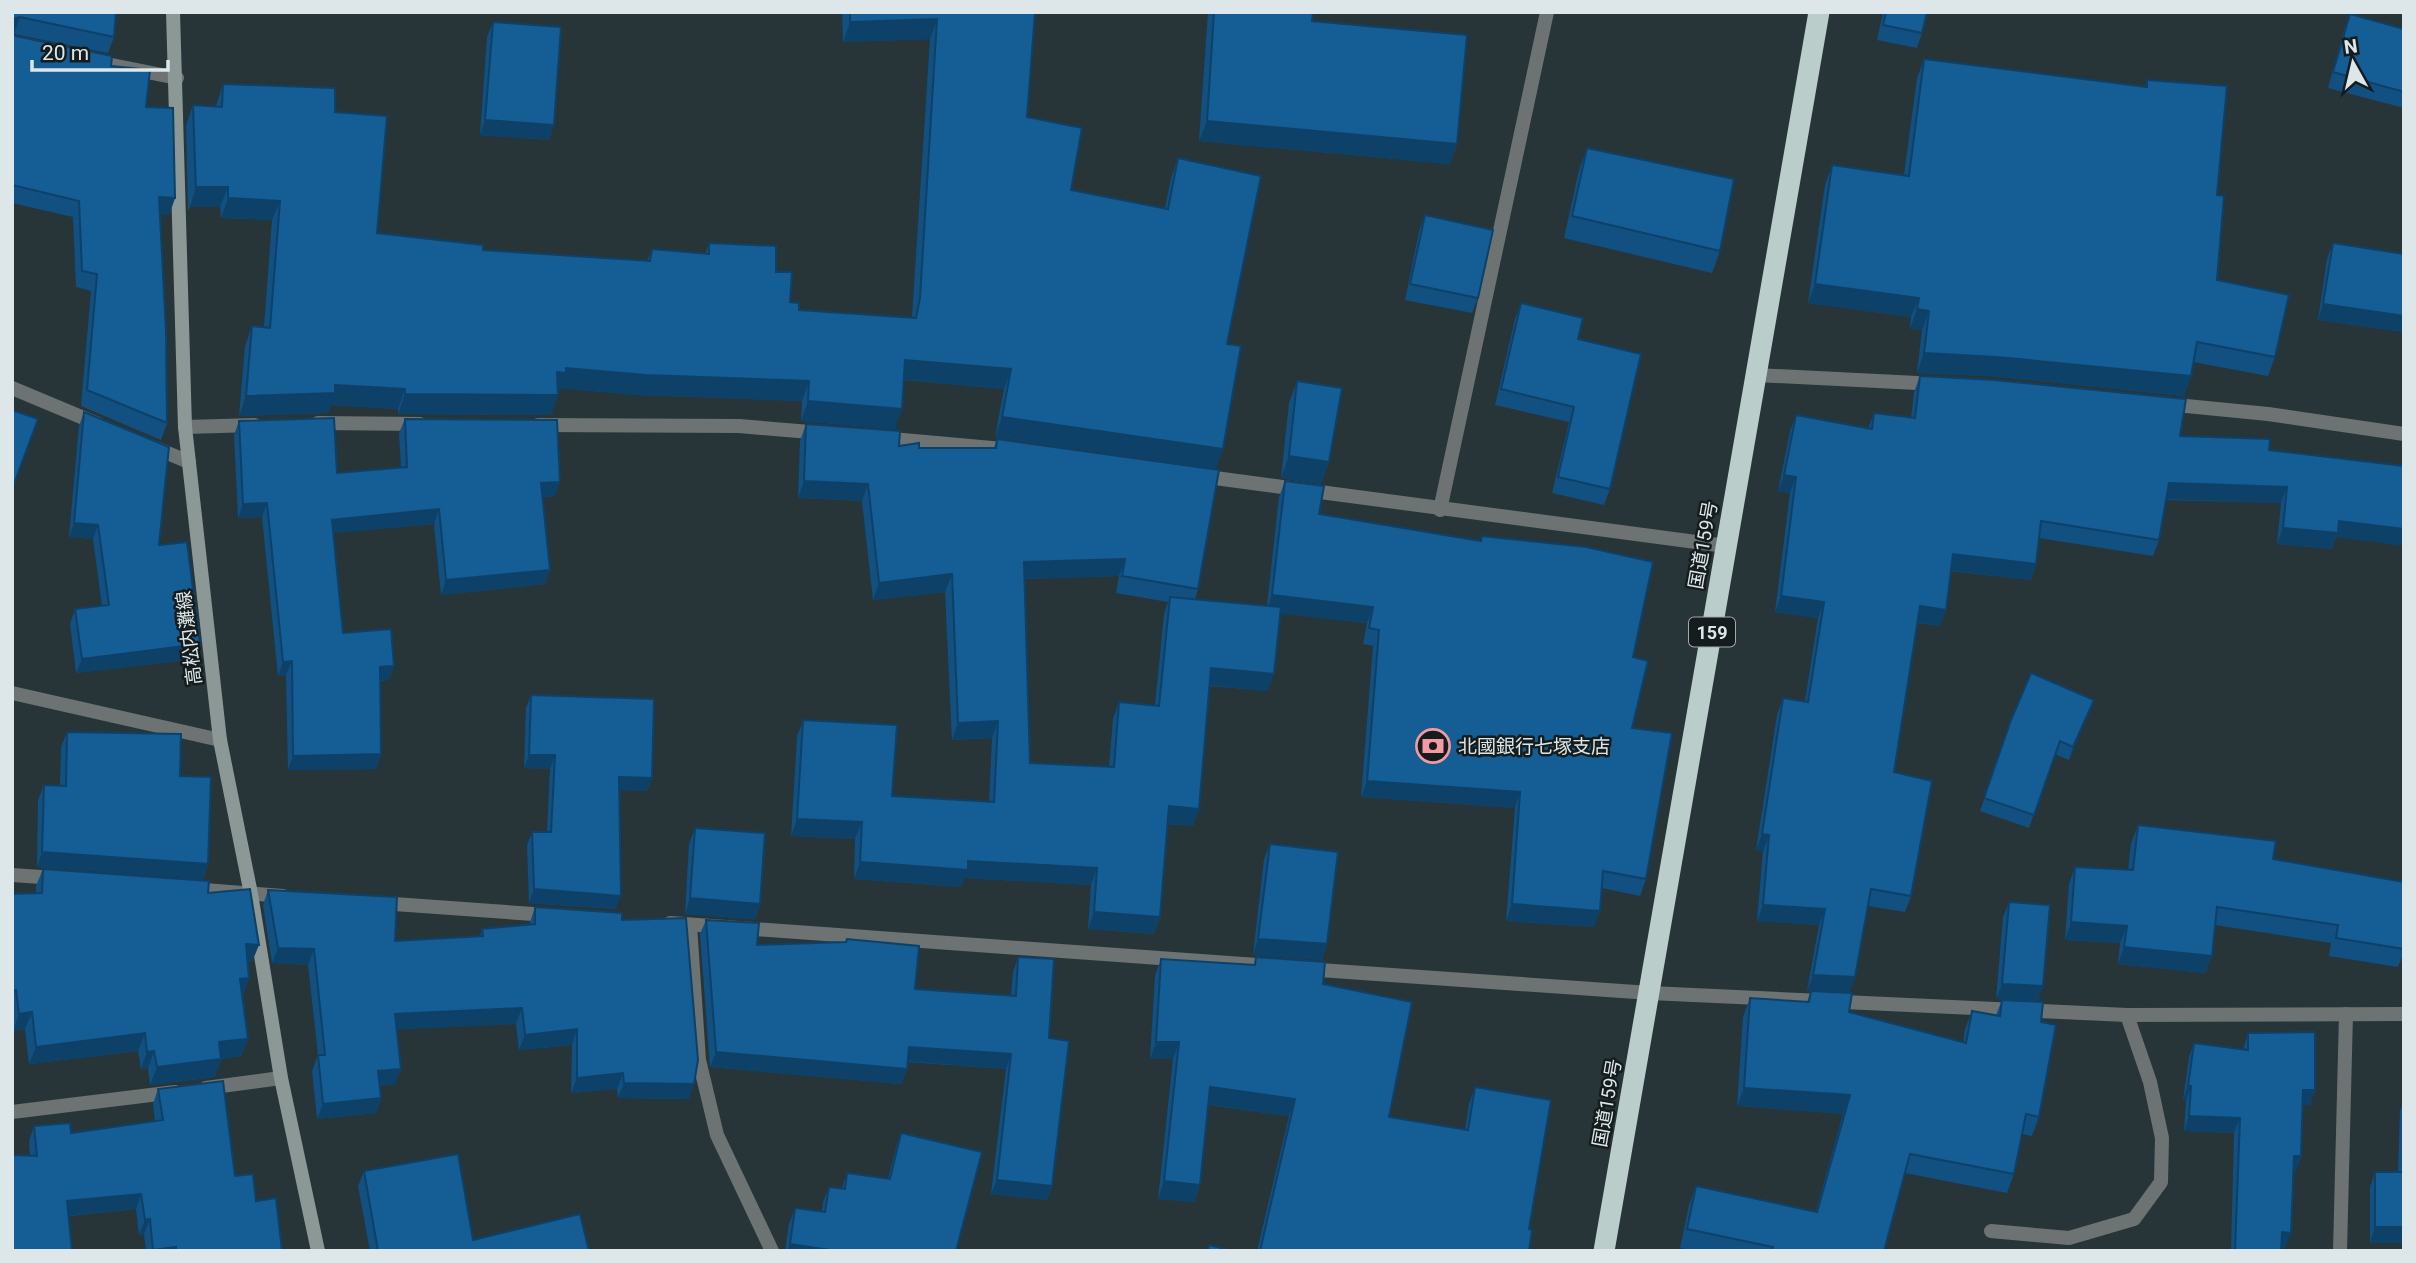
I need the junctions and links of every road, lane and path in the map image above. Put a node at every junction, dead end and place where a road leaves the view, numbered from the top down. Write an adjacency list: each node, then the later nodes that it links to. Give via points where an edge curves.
1 (173, 12): 5 (main road, 高松内灘線)
2 (1547, 12): 23 (street)
3 (1819, 12): 6 (highway, 国道159号 / 159)
4 (73, 57): 5 (street)
5 (177, 78): 14 (main road, 高松内灘線)
6 (1756, 375): 7 (street); 24 (highway, 国道159号 / 159)
7 (1948, 384)
8 (12, 388): 15 (street)
9 (2148, 402): 17 (street)
10 (308, 424): 11 (street)
11 (433, 424)
12 (267, 425): 14 (street)
13 (516, 425): 16 (street, via 739,426)
14 (185, 427): 21 (main road, 高松内灘線)
15 (113, 430)
16 (836, 434)
17 (2404, 434)
18 (863, 436): 20 (street)
19 (138, 441): 21 (street)
20 (1029, 452)
21 (188, 461): 26 (main road, 高松内灘線)
22 (1181, 473): 23 (street)
23 (1440, 510): 24 (street)
24 (1726, 546): 38 (highway, 国道159号 / 159)
25 (12, 693): 26 (street)
26 (220, 740): 30 (main road, 高松内灘線)
27 (12, 875): 28 (street)
28 (65, 879)
29 (172, 887): 30 (street)
30 (251, 894): 31 (street); 42 (main road, 高松内灘線)
31 (292, 897)
32 (361, 902): 33 (street)
33 (567, 916)
34 (649, 922): 35 (street)
35 (690, 925): 36 (street); 46 (street, via 699,1060 717,1135)
36 (1267, 966)
37 (1294, 968): 38 (street)
38 (1650, 993): 41 (street); 47 (highway, 国道159号 / 159)
39 (2346, 1014): 40 (street); 41 (street); 48 (street)
40 (2404, 1014)
41 (2127, 1015): 44 (street, via 2150,1082 2162,1138 2161,1182 2134,1219 2069,1238)
42 (281, 1078): 43 (street); 45 (main road, 高松内灘線)
43 (12, 1112)
44 (1991, 1231)
45 (318, 1251)
46 (772, 1251)
47 (1604, 1251)
48 (2340, 1251)

